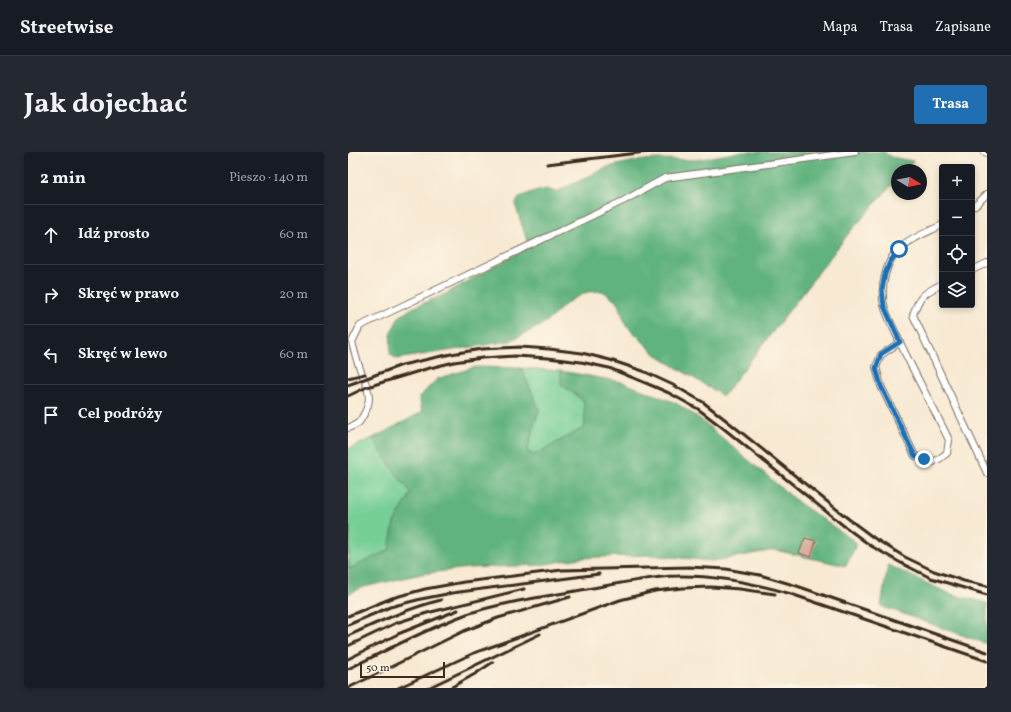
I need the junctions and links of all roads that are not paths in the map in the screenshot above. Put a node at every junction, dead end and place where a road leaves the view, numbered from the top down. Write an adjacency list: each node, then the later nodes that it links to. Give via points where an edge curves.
1 (855, 152): 8 (lane, via 665,178 623,201 360,326)
2 (987, 194): 3 (lane)
3 (975, 206)
4 (939, 226): 9 (lane, via 899,249 887,268 882,290 884,306)
5 (987, 263): 6 (lane)
6 (975, 269)
7 (939, 285): 11 (lane, via 927,291 917,303 913,315)
8 (350, 342): 10 (lane, via 370,398 368,408 359,423)
9 (900, 342): 9 (lane, via 949,440 947,453 933,462 915,456 881,386 876,368 881,354)
10 (348, 428)
11 (987, 473)

